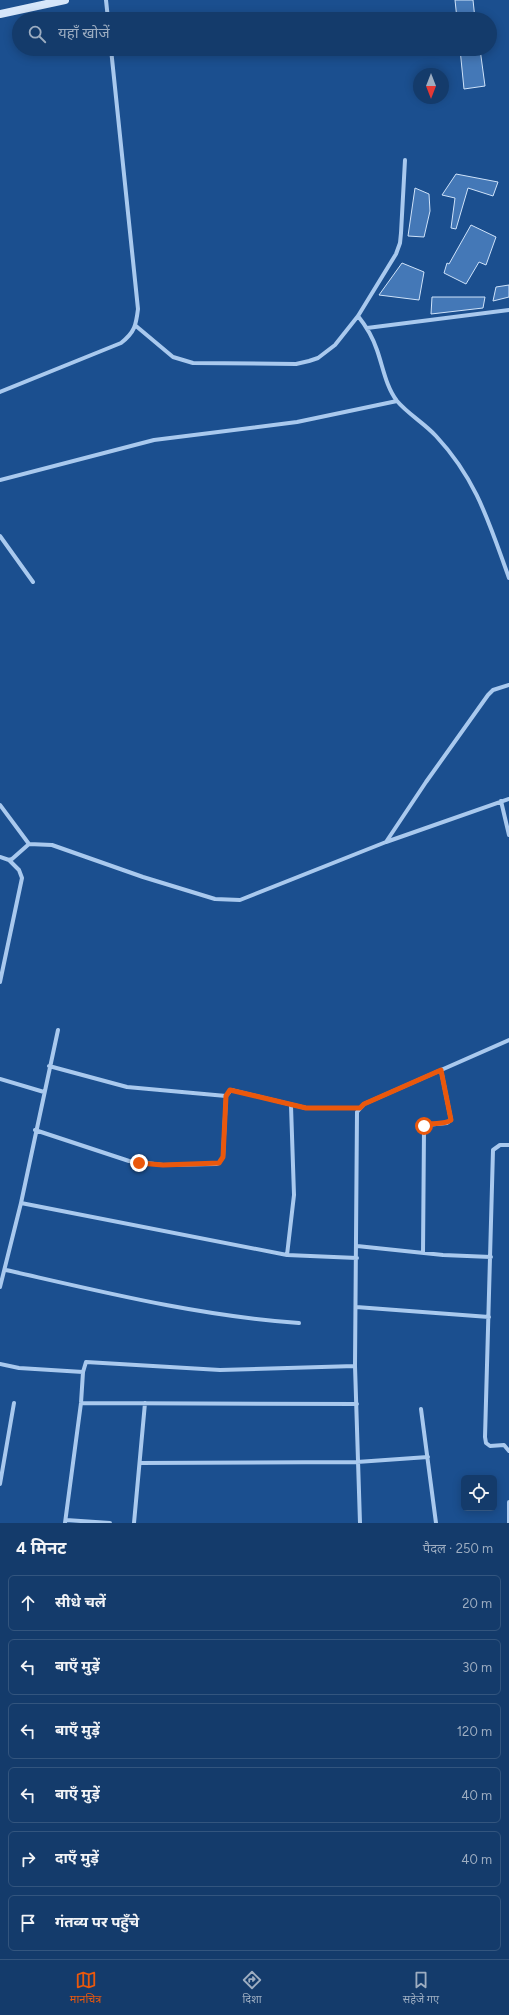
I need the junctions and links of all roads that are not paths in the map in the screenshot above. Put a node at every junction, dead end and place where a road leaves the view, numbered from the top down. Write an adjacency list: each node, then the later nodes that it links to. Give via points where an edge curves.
1 (65, 0): 4 (street)
2 (106, 0): 3 (street)
3 (107, 12)
4 (0, 14)
5 (112, 56): 9 (street, via 138,309)
6 (405, 160): 8 (street, via 400,243 393,260)
7 (509, 310): 10 (street)
8 (358, 316): 9 (street, via 328,352 318,358 296,364 193,363 179,360); 10 (street)
9 (136, 326): 11 (street, via 121,343)
10 (367, 328): 12 (street, via 389,387)
11 (0, 392)
12 (397, 401): 13 (street, via 297,422 154,440); 15 (street, via 436,436 472,483 483,505)
13 (0, 480)
14 (0, 536): 16 (street)
15 (509, 578)
16 (33, 582)
17 (509, 685): 22 (street, via 493,690 488,696)
18 (509, 799): 19 (street)
19 (501, 801): 21 (street); 22 (street)
20 (0, 805): 23 (street)
21 (509, 835)
22 (386, 842): 23 (street, via 255,896 228,901 143,877 52,845)
23 (29, 844): 25 (street)
24 (0, 857): 25 (street)
25 (9, 860): 26 (street, via 19,870 22,878)
26 (0, 982)
27 (58, 1030): 29 (street)
28 (509, 1040): 30 (street)
29 (49, 1066): 32 (street); 33 (street, via 127,1086)
30 (441, 1070): 35 (street); 40 (street, via 451,1120 447,1123 426,1125 424,1129)
31 (0, 1079): 32 (street)
32 (44, 1092): 36 (street)
33 (226, 1096): 34 (street, via 230,1090 235,1090); 36 (street, via 223,1157 216,1164 163,1165 129,1162)
34 (291, 1106): 35 (street); 41 (street, via 294,1194)
35 (360, 1108): 39 (street, via 356,1116)
36 (35, 1130): 38 (street)
37 (509, 1145): 42 (street, via 500,1145 493,1150)
38 (21, 1203): 41 (street); 44 (street)
39 (357, 1246): 40 (street); 43 (street)
40 (423, 1253): 42 (street)
41 (287, 1255): 43 (street)
42 (491, 1257): 47 (street)
43 (357, 1258): 46 (street)
44 (6, 1270): 45 (street); 48 (street, via 166,1306 264,1321)
45 (0, 1287)
46 (356, 1307): 47 (street); 50 (street)
47 (489, 1317): 57 (street, via 485,1438 490,1446 504,1445)
48 (299, 1323)
49 (0, 1364): 51 (street, via 19,1368)
50 (355, 1366): 51 (street, via 220,1370 90,1362 85,1364); 55 (street)
51 (82, 1372): 53 (street)
52 (14, 1403): 61 (street)
53 (81, 1403): 54 (street); 63 (street)
54 (145, 1403): 55 (street); 60 (street)
55 (357, 1404): 59 (street)
56 (421, 1409): 58 (street)
57 (509, 1451)
58 (428, 1458): 59 (street); 67 (street)
59 (358, 1462): 60 (street); 66 (street)
60 (140, 1463): 65 (street)
61 (0, 1484)
62 (509, 1502): 68 (street)
63 (66, 1522): 64 (street)
64 (110, 1523)
65 (134, 1523)
66 (360, 1523)
67 (436, 1523)
68 (509, 1523)

